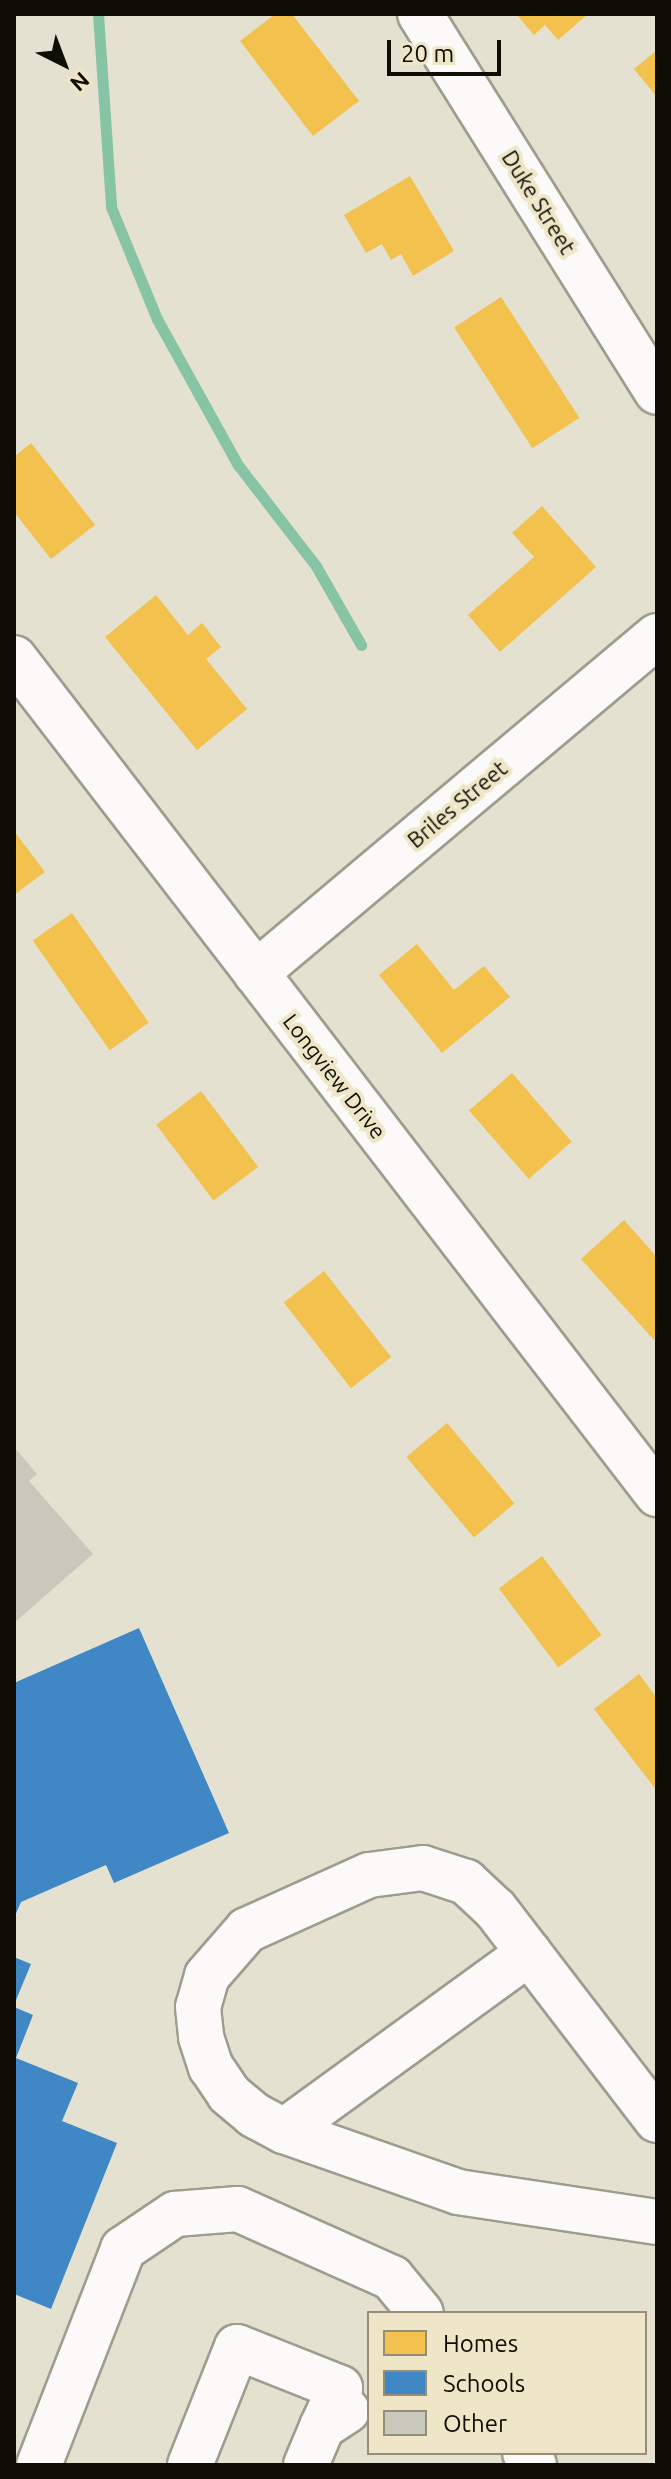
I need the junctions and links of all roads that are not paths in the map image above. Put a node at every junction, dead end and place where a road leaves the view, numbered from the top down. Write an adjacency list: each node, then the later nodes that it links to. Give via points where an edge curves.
1 (420, 14): 2 (street, Duke Street)
2 (657, 392)
3 (657, 636): 5 (street, Briles Street)
4 (14, 658): 5 (street, Longview Drive)
5 (256, 973): 6 (street, Longview Drive)
6 (657, 1494)
7 (529, 1953): 8 (street); 9 (street); 9 (street, via 466,1882 423,1868 369,1875 247,1930 207,1976 198,2007 201,2037 211,2067 229,2094)
8 (657, 2120)
9 (284, 2131): 10 (street, via 458,2192)
10 (657, 2222)
11 (419, 2311): 14 (street, via 392,2278 238,2209 175,2214 123,2249)
12 (367, 2398): 13 (street)
13 (314, 2446): 15 (street, via 340,2388 237,2347)
14 (39, 2465)
15 (190, 2465)

